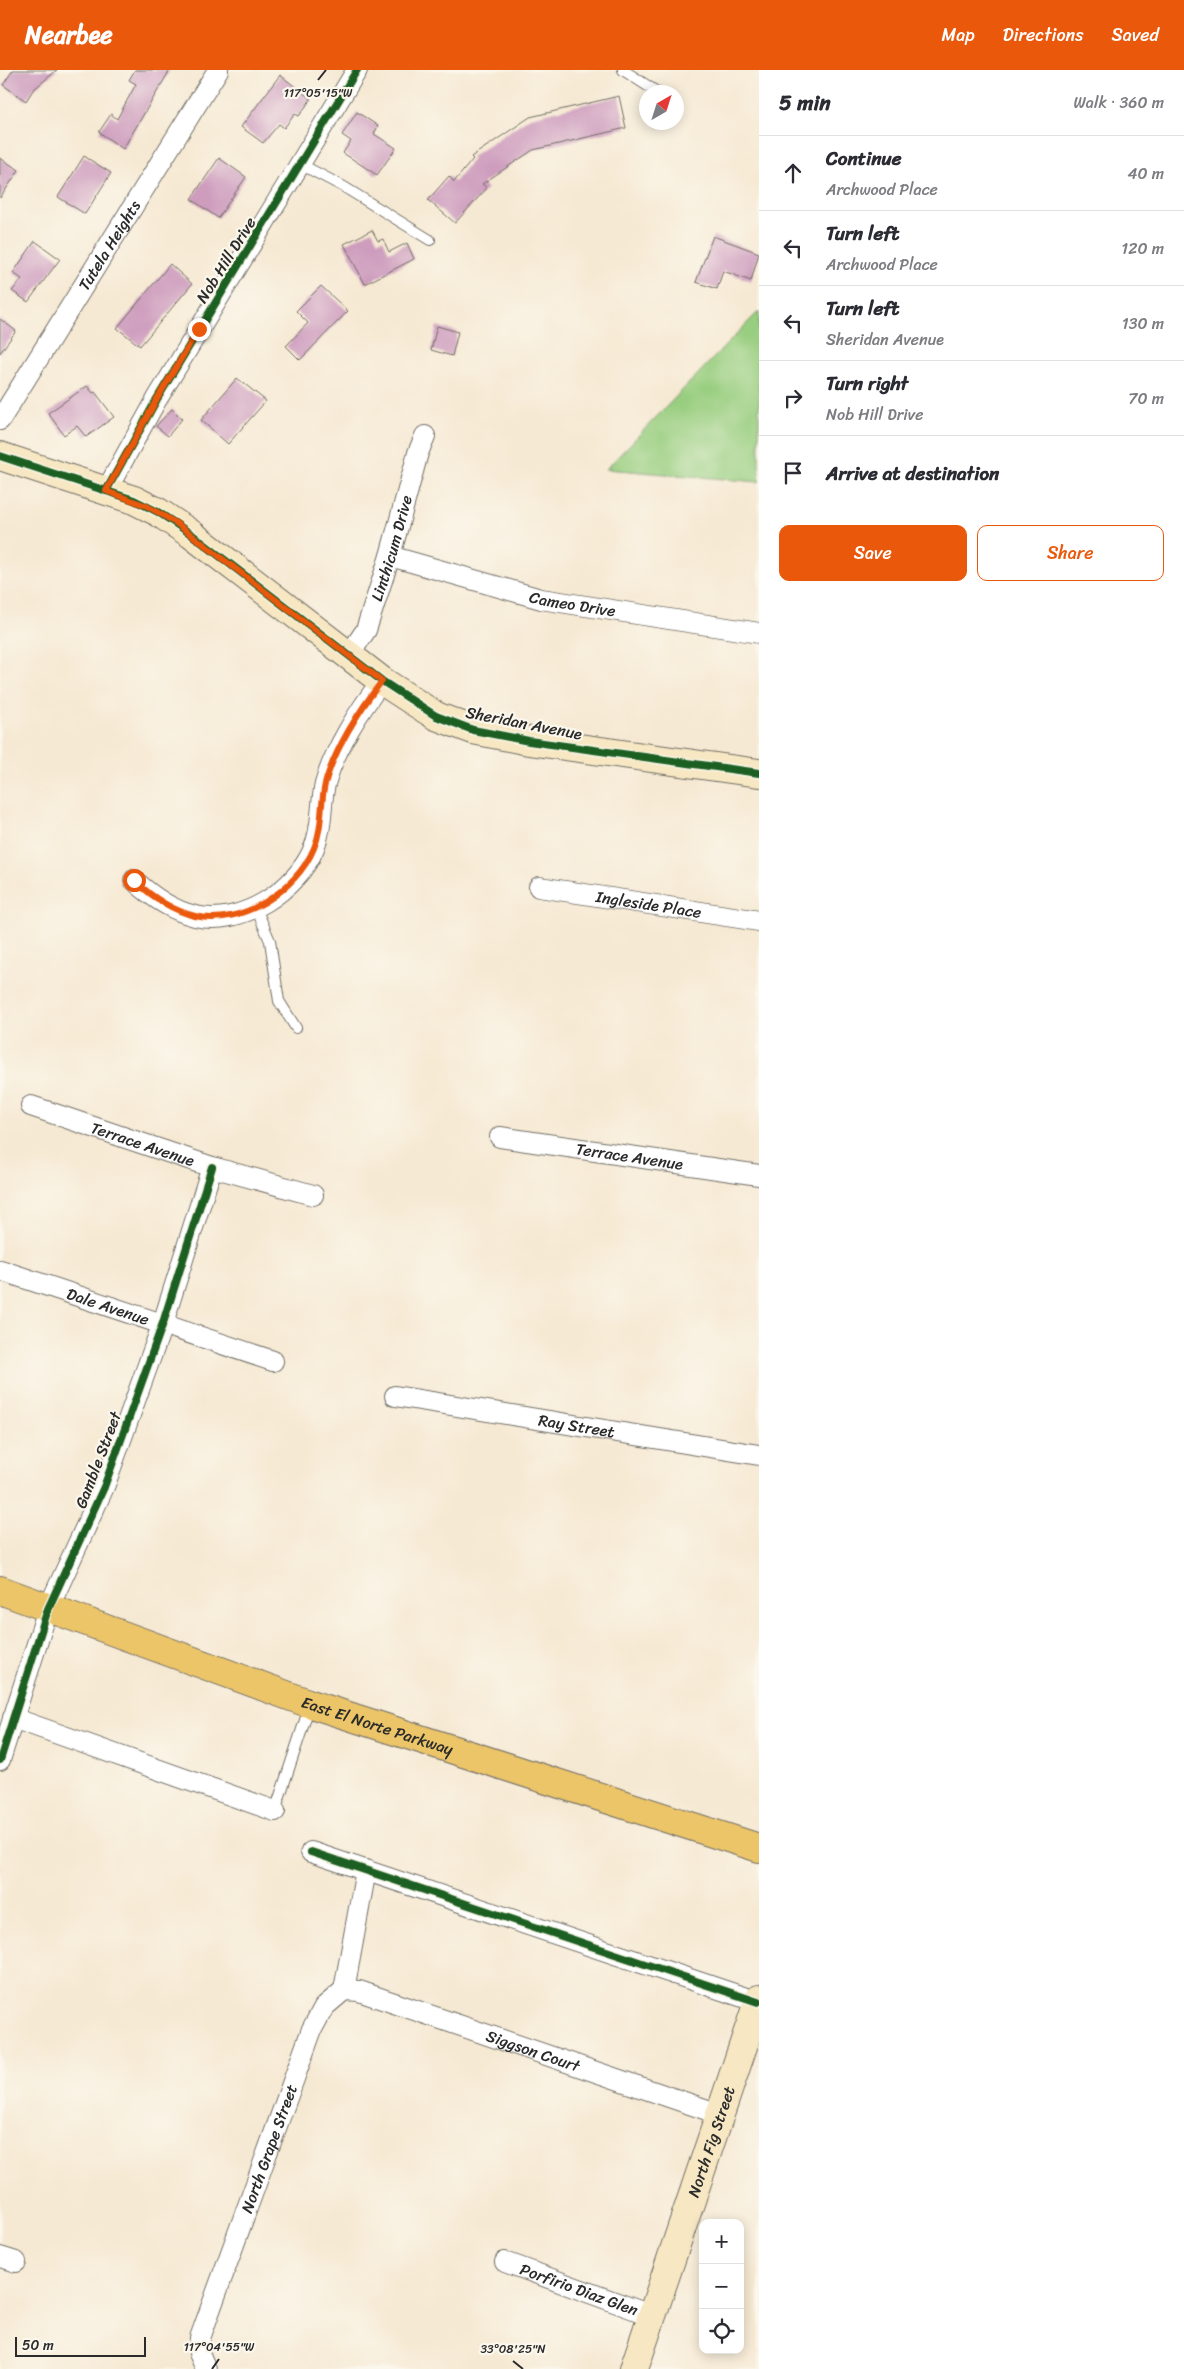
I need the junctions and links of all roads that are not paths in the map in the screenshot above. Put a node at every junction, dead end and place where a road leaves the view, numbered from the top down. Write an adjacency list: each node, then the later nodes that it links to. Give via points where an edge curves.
1 (218, 70): 7 (street, Tutela Heights)
2 (357, 70): 5 (street, Nob Hill Drive)
3 (623, 70): 4 (lane)
4 (646, 85)
5 (300, 164): 6 (lane); 10 (street, Nob Hill Drive, via 157,399)
6 (430, 240)
7 (0, 420)
8 (425, 436): 11 (street, Linthicum Drive)
9 (0, 456): 10 (street, Sheridan Avenue)
10 (106, 491): 13 (street, Sheridan Avenue, via 147,506 176,523)
11 (390, 556): 12 (street, Cameo Drive, via 541,599); 13 (street, Linthicum Drive, via 366,630)
12 (759, 633)
13 (349, 656): 14 (street, Sheridan Avenue)
14 (382, 681): 15 (street, Sheridan Avenue, via 436,716 473,730 529,741); 18 (street, via 367,700 329,775 314,849 289,886)
15 (759, 773)
16 (134, 880): 18 (street, via 155,900 194,916 222,918)
17 (539, 887): 19 (street, Ingleside Place)
18 (256, 908): 20 (lane, via 270,942 279,1001)
19 (759, 921)
20 (296, 1028)
21 (31, 1106): 23 (street, Terrace Avenue)
22 (500, 1137): 24 (street, Terrace Avenue)
23 (212, 1167): 25 (street, Terrace Avenue); 27 (street, Gamble Street)
24 (759, 1175)
25 (313, 1195)
26 (0, 1270): 27 (street, Dale Avenue)
27 (163, 1323): 28 (street, Dale Avenue); 32 (street, Gamble Street, via 104,1487)
28 (273, 1361)
29 (395, 1396): 30 (street, Ray Street)
30 (759, 1455)
31 (0, 1590): 32 (main road, East El Norte Parkway)
32 (48, 1610): 33 (main road, East El Norte Parkway); 34 (street, Gamble Street)
33 (311, 1704): 36 (lane); 37 (main road, East El Norte Parkway)
34 (14, 1718): 35 (street, Gamble Street); 36 (street)
35 (0, 1760)
36 (275, 1811)
37 (759, 1848)
38 (311, 1852): 39 (street)
39 (366, 1870): 40 (street); 41 (street)
40 (344, 1990): 42 (street, Siggson Court, via 359,1991); 45 (street, North Grape Street, via 324,2007 312,2029 200,2338 199,2353)
41 (758, 2001): 42 (street, North Fig Street)
42 (722, 2115): 44 (street, North Fig Street)
43 (505, 2262): 44 (street, Porfirio Diaz Glen)
44 (653, 2316): 46 (street, North Fig Street)
45 (206, 2369)
46 (634, 2369)

